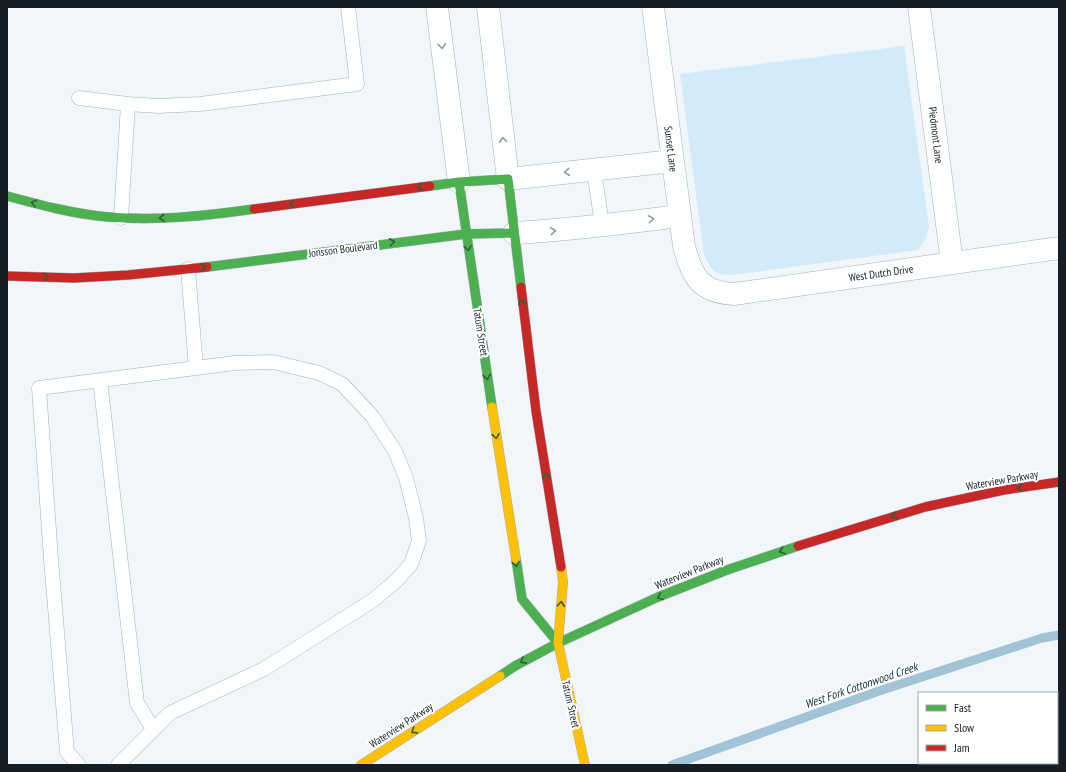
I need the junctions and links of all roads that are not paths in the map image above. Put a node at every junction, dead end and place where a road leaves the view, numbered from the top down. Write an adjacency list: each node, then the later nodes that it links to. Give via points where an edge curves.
1 (348, 7): 7 (lane, via 357,84 200,104)
2 (437, 7): 11 (street, Tatum Street, one-way to 11)
3 (488, 7): 10 (street, Tatum Street, one-way to 3)
4 (653, 7): 8 (street, Sunset Lane)
5 (919, 7): 19 (street, Piedmont Lane)
6 (79, 98): 7 (lane)
7 (128, 104): 14 (lane)
8 (673, 161): 9 (street); 13 (street, Sunset Lane)
9 (594, 170): 10 (street, one-way to 10); 15 (lane)
10 (508, 178): 11 (street); 16 (street, Tatum Street)
11 (459, 182): 14 (street, one-way to 14, via 204,216); 17 (street, Tatum Street)
12 (7, 196): 14 (street, one-way to 12, via 59,210)
13 (679, 216): 15 (street, Jonsson Boulevard, one-way to 13); 22 (street, Sunset Lane, via 687,259 696,277)
14 (121, 218)
15 (602, 225): 16 (street, Jonsson Boulevard, one-way to 15)
16 (514, 233): 17 (street, Jonsson Boulevard); 26 (street, Tatum Street, one-way to 16, via 563,582 536,411)
17 (466, 234): 20 (street, Jonsson Boulevard, one-way to 17); 26 (street, Tatum Street, one-way to 26, via 522,599)
18 (1059, 248): 19 (street, West Dutch Drive)
19 (952, 263): 22 (street, West Dutch Drive, via 734,294 710,290)
20 (188, 269): 21 (street, Jonsson Boulevard, one-way to 20, via 74,278); 23 (lane)
21 (7, 276)
22 (704, 285)
23 (196, 368): 24 (lane); 27 (lane, via 234,363 273,362 319,373 342,384 372,416 395,451 410,492 419,540 410,564 396,581 372,600 264,669 170,712)
24 (100, 380): 27 (lane, via 137,703); 28 (lane, via 39,388 67,752)
25 (1059, 482): 26 (street, Waterview Parkway, one-way to 26, via 1004,490 924,507 818,539 727,570)
26 (558, 643): 30 (street, Waterview Parkway, one-way to 30, via 515,666); 31 (street, Tatum Street)
27 (153, 729): 29 (lane)
28 (79, 765)
29 (118, 765)
30 (361, 765)
31 (585, 765)

